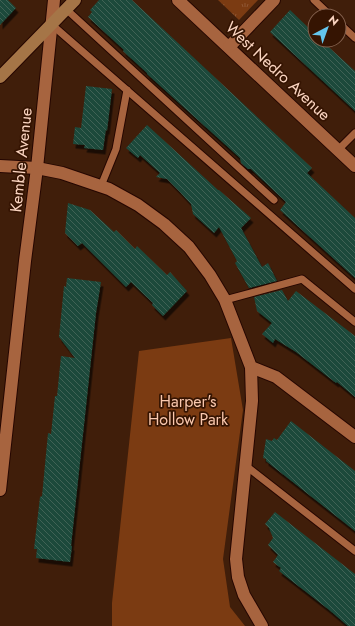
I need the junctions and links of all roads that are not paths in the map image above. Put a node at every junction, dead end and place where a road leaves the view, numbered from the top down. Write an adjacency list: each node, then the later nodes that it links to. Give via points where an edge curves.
1 (54, 0): 7 (street, Kemble Avenue)
2 (178, 0): 10 (street, West Nedro Avenue)
3 (274, 0): 10 (street)
4 (314, 0): 6 (lane)
5 (71, 4): 7 (street); 19 (lane)
6 (323, 8)
7 (51, 24): 11 (street); 12 (lane); 17 (street, Kemble Avenue)
8 (347, 30): 9 (lane)
9 (355, 38)
10 (229, 47): 14 (street, West Nedro Avenue)
11 (0, 77)
12 (127, 90): 18 (lane, via 116,149); 20 (lane)
13 (355, 133): 14 (lane)
14 (338, 150): 16 (street, West Nedro Avenue)
15 (0, 166): 17 (street)
16 (355, 166)
17 (37, 168): 18 (street); 26 (street, Kemble Avenue)
18 (101, 186): 21 (street, via 138,205 164,224 189,247 210,274)
19 (274, 200)
20 (355, 290)
21 (225, 300): 22 (lane, via 302,279); 23 (street)
22 (355, 322)
23 (251, 367): 24 (street, via 276,377); 25 (street, via 252,401)
24 (355, 437)
25 (246, 466): 27 (lane); 28 (street, via 236,559 244,595)
26 (0, 488)
27 (355, 551)
28 (262, 626)

